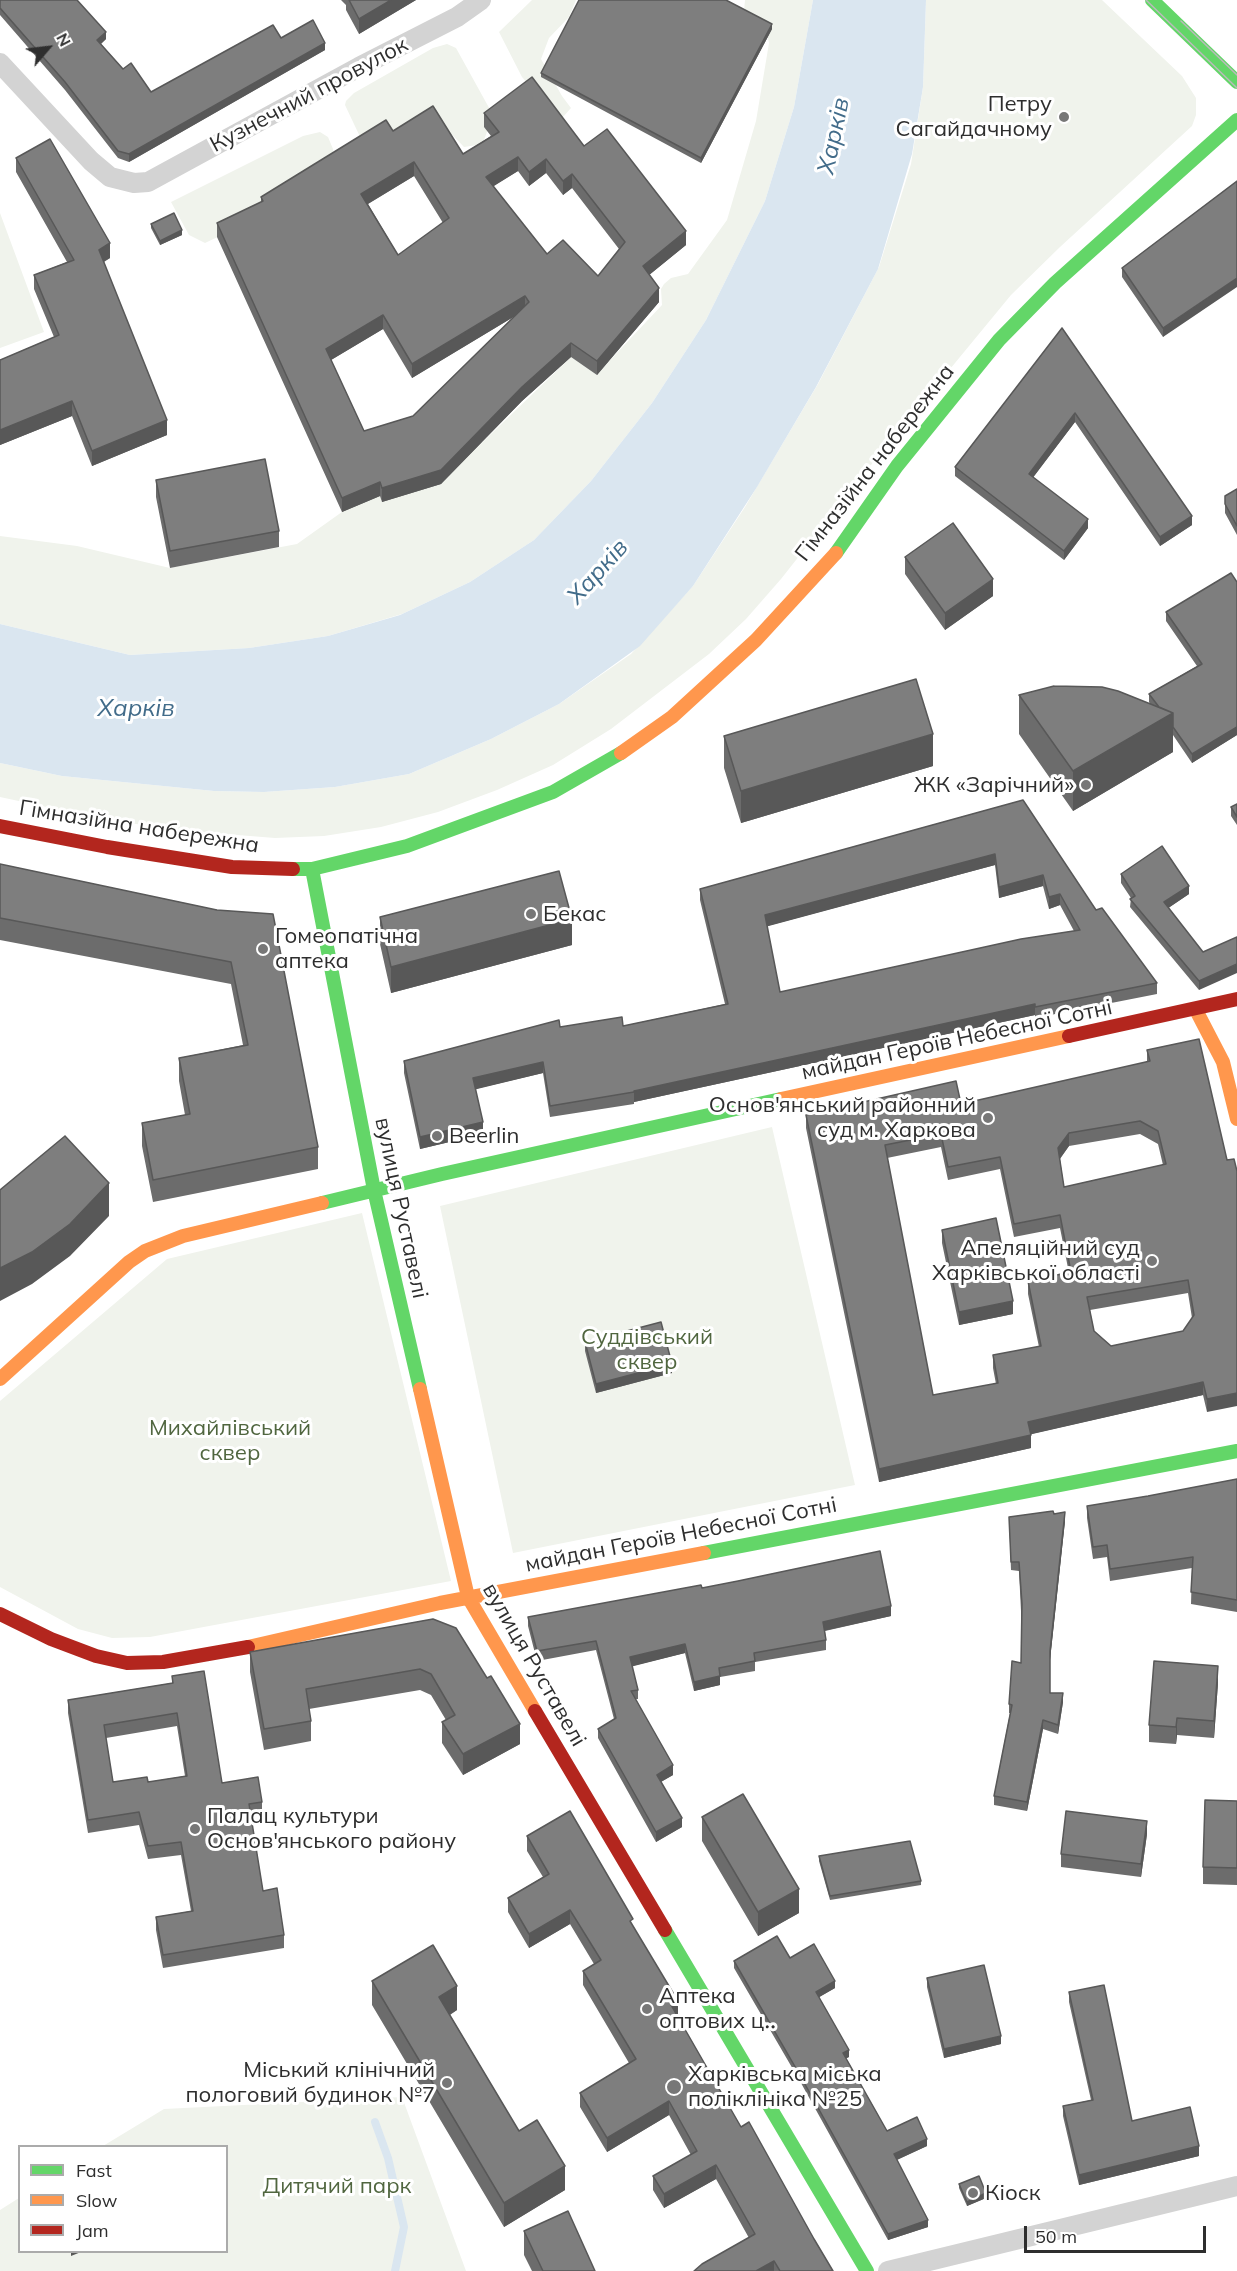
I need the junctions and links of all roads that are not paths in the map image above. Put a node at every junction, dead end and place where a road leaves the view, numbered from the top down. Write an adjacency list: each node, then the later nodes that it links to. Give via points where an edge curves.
1 (481, 0): 3 (street, Кузнечний провулок, via 457,18 148,182 110,177)
2 (1152, 0): 4 (main road)
3 (0, 63)
4 (1237, 82)
5 (1237, 120): 7 (main road, Гімназійна набережна, via 1055,283 999,340 897,466 837,552 756,640 672,717 613,759 552,792 407,846)
6 (0, 826): 7 (main road, Гімназійна набережна, via 232,867)
7 (312, 869): 11 (main road, вулиця Руставелі)
8 (1237, 999): 9 (main road, майдан Героїв Небесної Сотні)
9 (1196, 1010): 10 (main road, via 1223,1062); 11 (main road, майдан Героїв Небесної Сотні)
10 (1237, 1119)
11 (374, 1190): 12 (main road, майдан Героїв Небесної Сотні, via 183,1236 145,1251); 14 (main road, вулиця Руставелі)
12 (0, 1379)
13 (1237, 1451): 14 (main road, майдан Героїв Небесної Сотні)
14 (468, 1597): 15 (main road, майдан Героїв Небесної Сотні, via 250,1647 164,1662 127,1663 96,1656); 17 (main road, вулиця Руставелі)
15 (0, 1614)
16 (1237, 2186): 18 (street)
17 (867, 2271)
18 (888, 2271)

